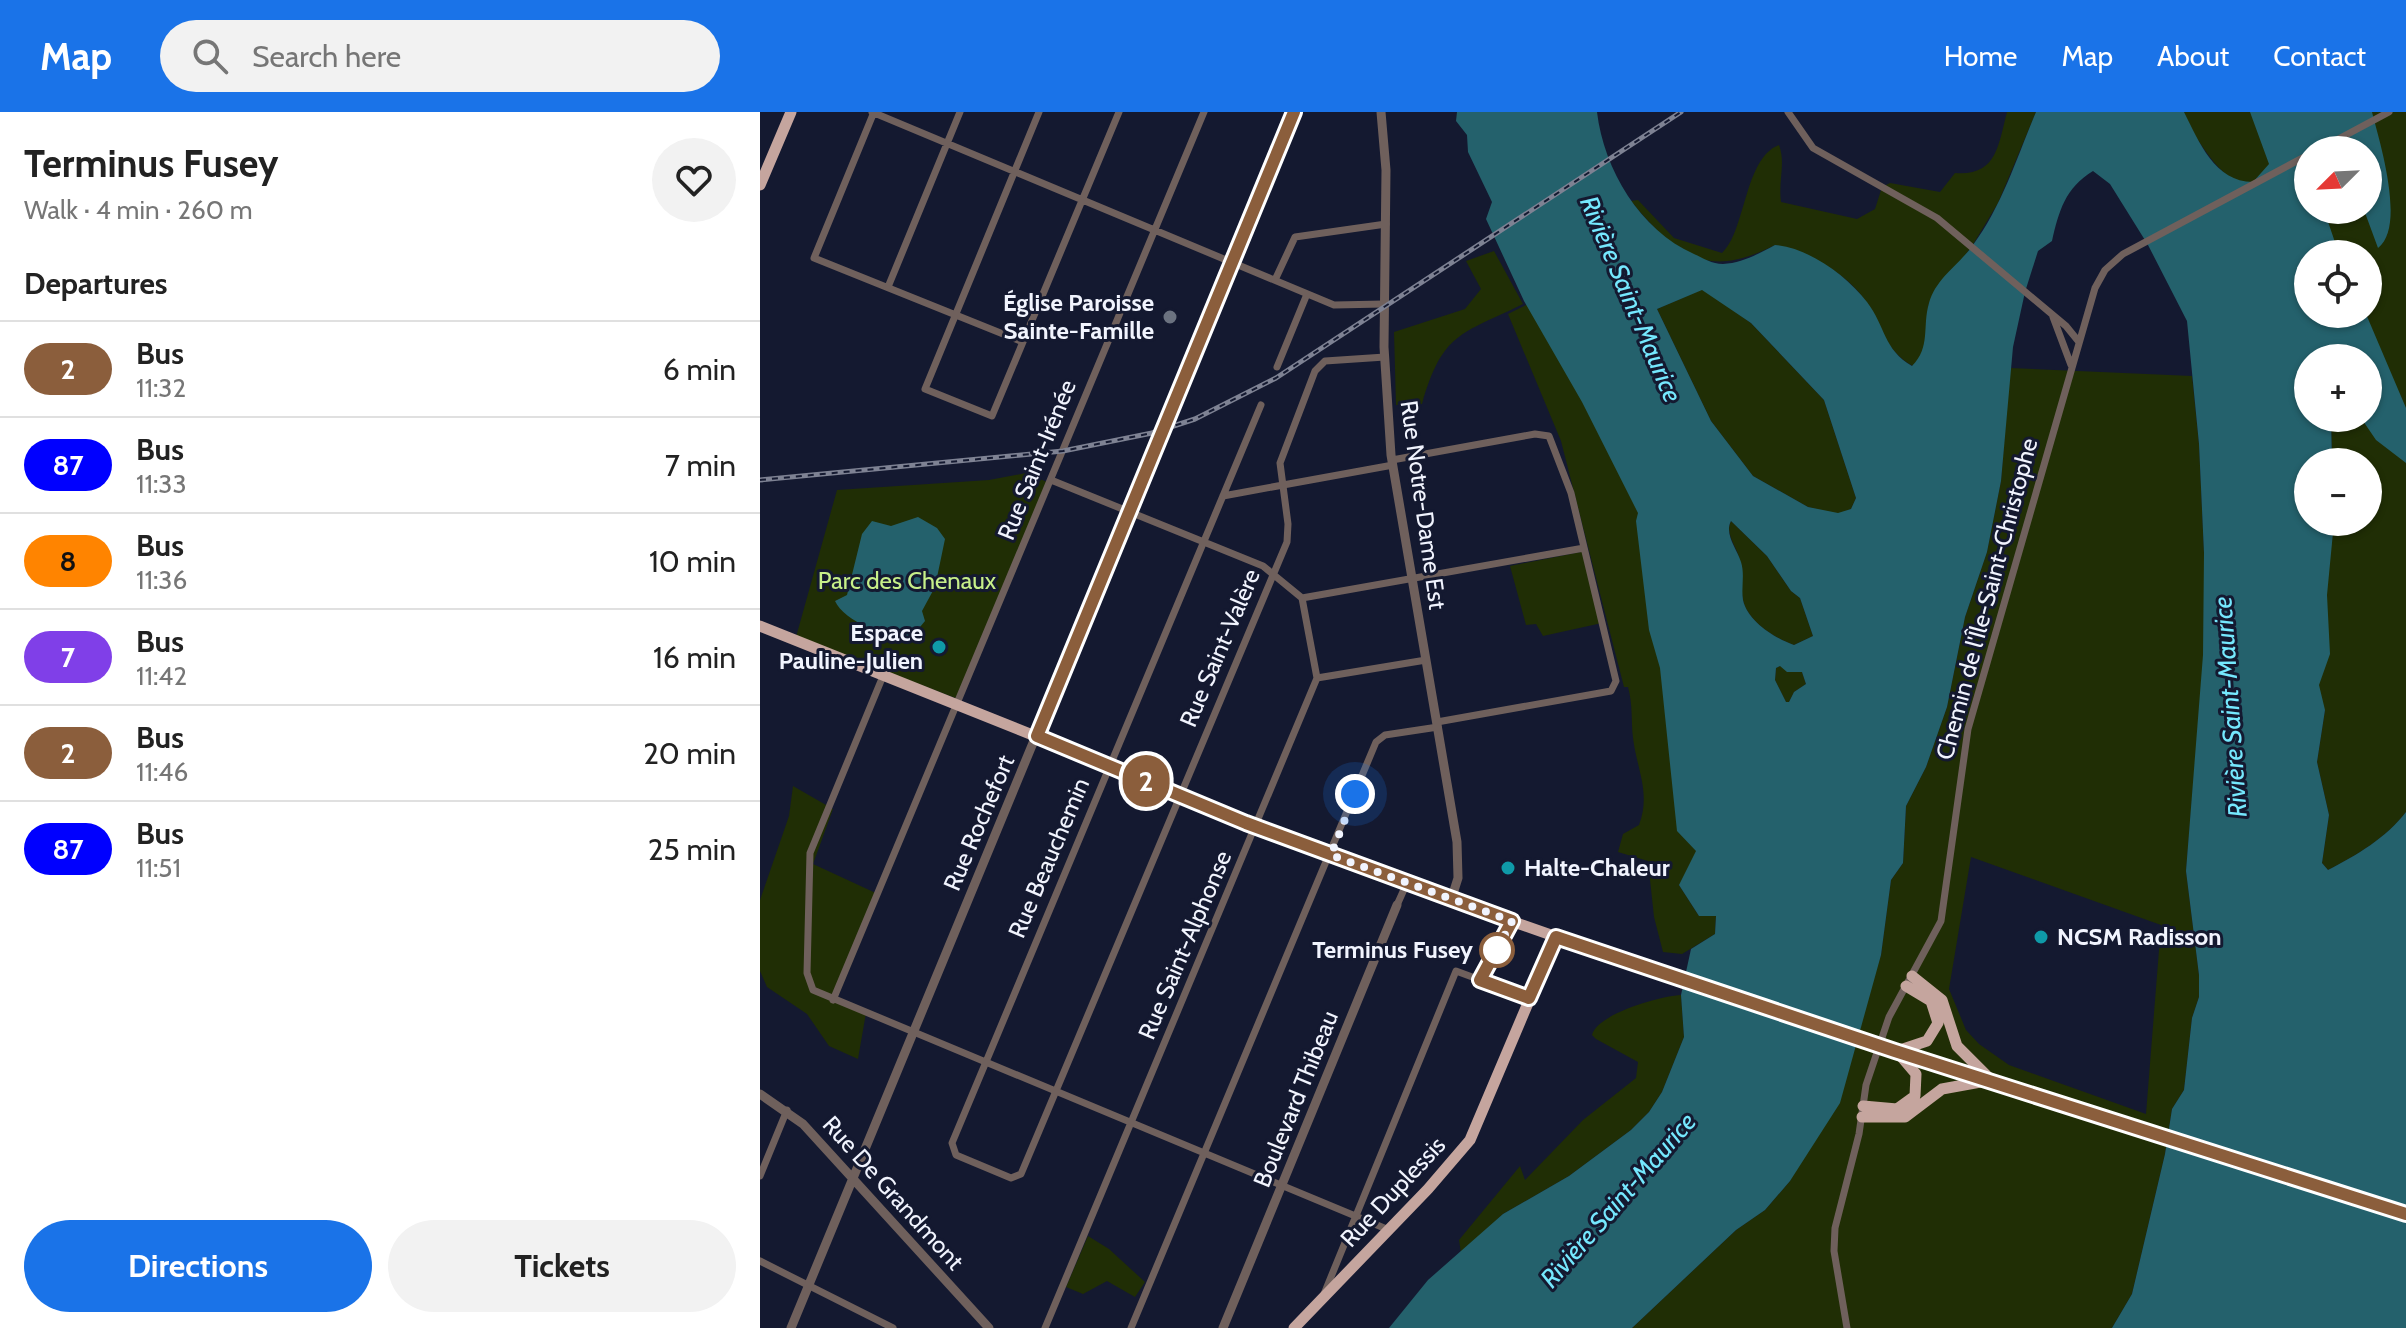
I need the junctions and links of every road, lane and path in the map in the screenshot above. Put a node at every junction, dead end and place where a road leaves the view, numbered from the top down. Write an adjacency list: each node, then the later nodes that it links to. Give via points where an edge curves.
1 (791, 112): 15 (main road)
2 (873, 112): 12 (street); 21 (street, via 814,258)
3 (960, 112): 12 (street)
4 (1039, 112): 14 (street)
5 (1119, 112): 16 (street)
6 (1204, 112): 18 (street, Rue Saint-Irénée)
7 (1294, 112): 19 (street, Rue Rochefort)
8 (1381, 112): 17 (street, Rue Notre-Dame Est)
9 (1788, 112): 24 (street, via 1805,140 1822,155 1945,224)
10 (2388, 112): 11 (street)
11 (2344, 136)
12 (947, 143): 14 (street); 21 (street)
13 (2294, 162): 27 (street, Chemin de l'Île-Saint-Christophe, via 2116,258 2101,276)
14 (1014, 171): 16 (street); 25 (street)
15 (760, 185)
16 (1082, 199): 18 (street); 26 (street)
17 (1386, 224): 20 (street, via 1295,237); 23 (street, Rue Notre-Dame Est)
18 (1155, 231): 19 (street); 33 (street, Rue Saint-Irénée)
19 (1232, 263): 20 (street); 36 (street, Rue Rochefort)
20 (1275, 280): 22 (street)
21 (888, 287): 25 (street)
22 (1307, 294): 23 (street, via 1340,306); 29 (street)
23 (1384, 304): 28 (street, Rue Notre-Dame Est)
24 (2050, 314): 27 (street); 30 (street)
25 (955, 315): 26 (street); 26 (street, via 925,389 992,416)
26 (1023, 342)
27 (2079, 342): 30 (street, Chemin de l'Île-Saint-Christophe)
28 (1385, 357): 32 (street, Rue Notre-Dame Est); 34 (street, Rue Saint-Valère, via 1329,360 1318,366 1282,458)
29 (1277, 367)
30 (2072, 369): 57 (street, Chemin de l'Île-Saint-Christophe, via 1968,729 1945,906)
31 (1261, 405): 35 (street, Rue Beauchemin)
32 (1392, 463): 34 (street); 38 (street, via 1546,434 1568,485); 40 (street, Rue Notre-Dame Est)
33 (1051, 480): 36 (street); 46 (street, Rue Saint-Irénée)
34 (1282, 484): 35 (street); 39 (street, Rue Saint-Valère, via 1289,533)
35 (1223, 496): 37 (street, Rue Beauchemin)
36 (1129, 511): 37 (street); 48 (street, Rue Rochefort)
37 (1204, 542): 39 (street); 49 (street, Rue Beauchemin)
38 (1584, 548): 40 (street); 47 (street, via 1616,688)
39 (1273, 574): 41 (street); 50 (street, Rue Saint-Valère)
40 (1412, 581): 41 (street); 43 (street, Rue Notre-Dame Est)
41 (1302, 598): 45 (street)
42 (760, 626): 44 (main road)
43 (1426, 660): 45 (street); 47 (street, Rue Notre-Dame Est)
44 (883, 676): 46 (main road); 59 (street, via 810,853 807,975 815,992)
45 (1317, 678): 51 (street, Rue Saint-Alphonse)
46 (957, 704): 48 (main road); 59 (street, Rue Saint-Irénée)
47 (1437, 724): 52 (street, via 1379,738); 54 (street, Rue Notre-Dame Est, via 1458,850 1458,881)
48 (1037, 736): 49 (main road); 60 (street, Rue Rochefort)
49 (1110, 766): 50 (main road); 62 (street, Rue Beauchemin)
50 (1181, 796): 51 (main road); 64 (street, Rue Saint-Valère)
51 (1256, 826): 52 (main road); 68 (street, Rue Saint-Alphonse)
52 (1331, 855): 53 (main road); 69 (street)
53 (1406, 885): 54 (main road); 55 (street, Boulevard Thibeau)
54 (1451, 900): 56 (main road)
55 (1397, 905): 73 (street, Boulevard Thibeau)
56 (1556, 937): 58 (main road, Rue Duplessis); 61 (main road, bridge)
57 (1909, 981): 61 (main road, via 1933,1004 1938,1023 1924,1043); 63 (main road, via 1942,1000 1957,1046); 67 (street, Chemin de l'Île-Saint-Christophe, via 1877,1045)
58 (1529, 998): 75 (street, via 1456,971); 76 (main road, Rue Duplessis, via 1470,1140)
59 (833, 1000): 60 (street)
60 (913, 1031): 62 (street); 71 (street, Rue Rochefort)
61 (1894, 1050): 63 (main road); 67 (main road, via 1916,1074 1915,1096 1899,1109)
62 (986, 1060): 64 (street); 72 (street, Rue Beauchemin, via 952,1150)
63 (1992, 1080): 67 (main road, via 1947,1087 1905,1117); 74 (main road)
64 (1057, 1091): 68 (street); 72 (street, Rue Saint-Valère)
65 (760, 1094): 66 (street, Rue De Grandmont)
66 (787, 1110): 70 (street); 71 (street, Rue De Grandmont)
67 (1862, 1112): 88 (street, Chemin de l'Île-Saint-Christophe, via 1834,1238)
68 (1131, 1122): 69 (street); 84 (street, Rue Saint-Alphonse)
69 (1205, 1153): 73 (street); 85 (street)
70 (760, 1176)
71 (853, 1178): 78 (street, Rue Rochefort); 83 (street, Rue De Grandmont)
72 (1016, 1178)
73 (1283, 1185): 75 (street); 86 (street, Boulevard Thibeau)
74 (2406, 1214)
75 (1355, 1215): 76 (street); 79 (street)
76 (1389, 1230): 79 (main road, Rue Duplessis)
77 (760, 1261): 78 (street)
78 (809, 1284): 80 (street); 81 (street, Rue Rochefort)
79 (1322, 1300): 87 (main road, Rue Duplessis)
80 (878, 1324): 82 (street)
81 (791, 1328)
82 (893, 1328)
83 (989, 1328)
84 (1045, 1328)
85 (1131, 1328)
86 (1223, 1328)
87 (1294, 1328)
88 (1847, 1328)

